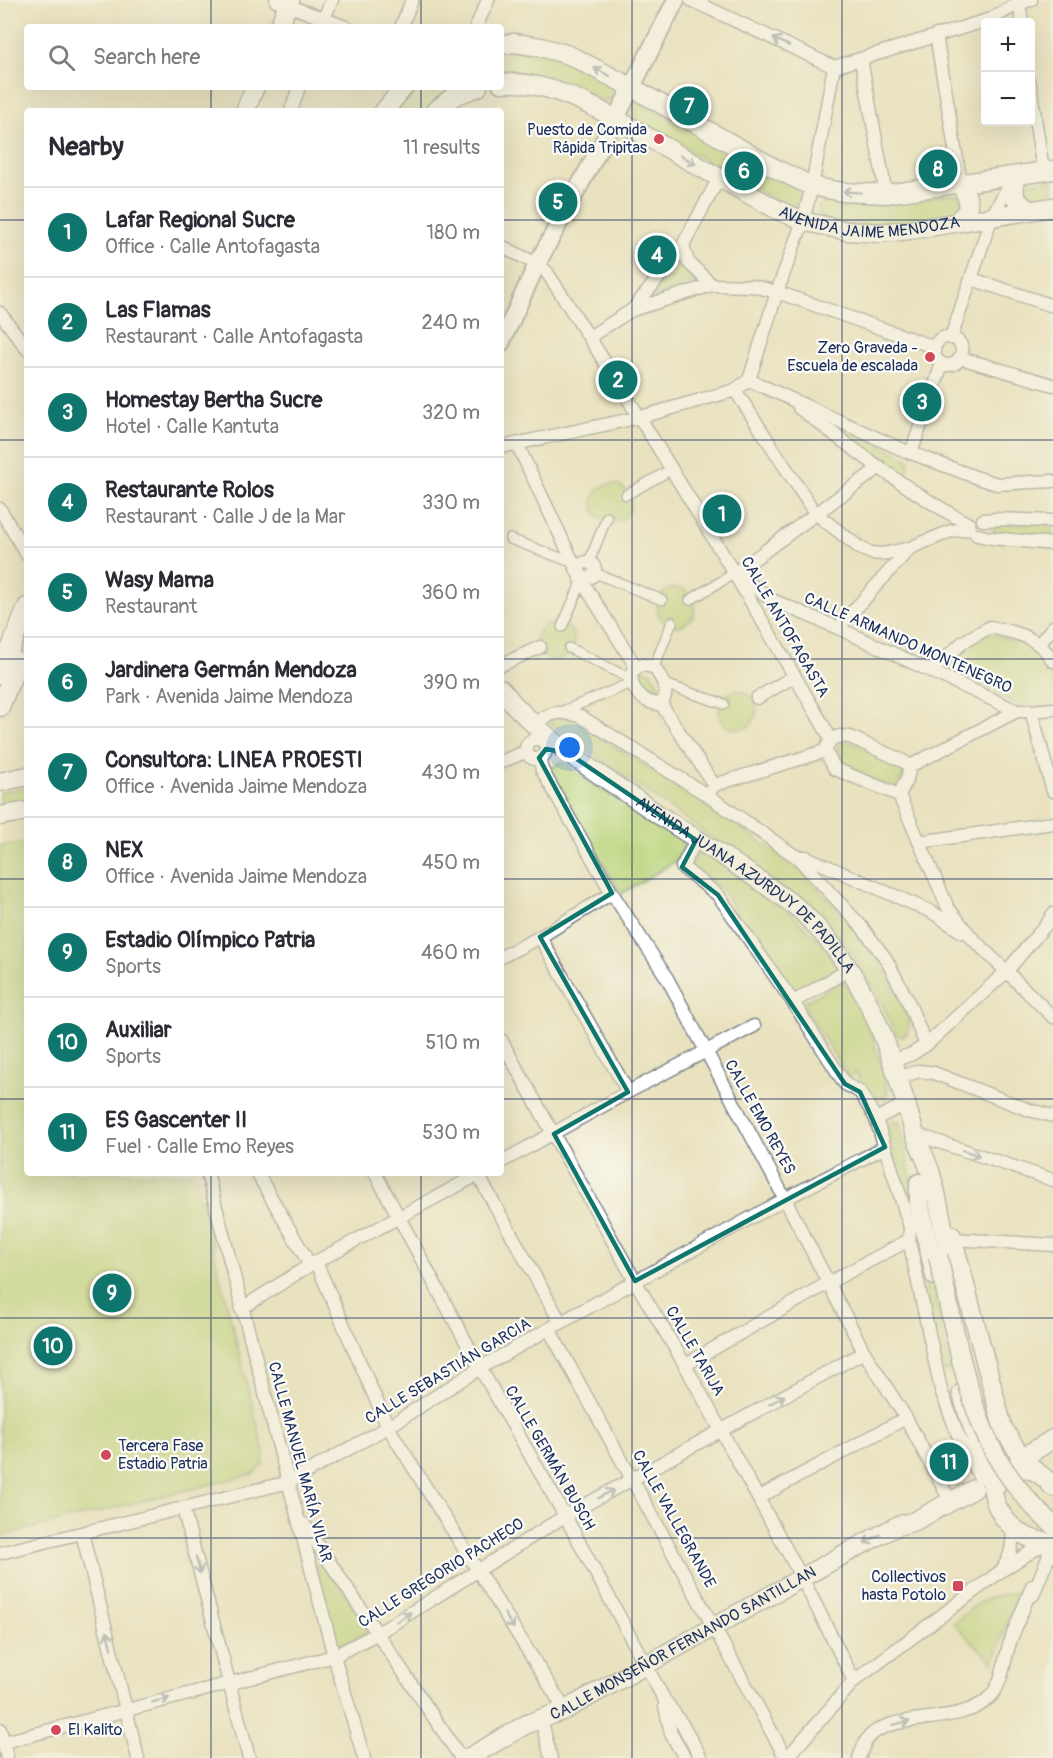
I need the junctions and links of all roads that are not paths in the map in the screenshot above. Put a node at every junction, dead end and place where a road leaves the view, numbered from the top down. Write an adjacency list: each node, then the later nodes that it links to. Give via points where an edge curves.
1 (332, 0): 9 (street)
2 (412, 0): 12 (street)
3 (488, 0): 13 (street)
4 (676, 0): 19 (main road)
5 (691, 0): 17 (street, one-way to 5)
6 (283, 1): 9 (street); 10 (main road); 11 (main road)
7 (1025, 1): 8 (street); 14 (street, via 991,20)
8 (1023, 18)
9 (322, 23)
10 (268, 24)
11 (279, 24)
12 (402, 24)
13 (477, 24)
14 (936, 34): 16 (street); 35 (street)
15 (504, 45): 19 (main road, AVENIDA JAIME MENDOZA, one-way to 15, via 569,55 541,47)
16 (861, 59): 17 (street); 37 (street)
17 (834, 67): 36 (street)
18 (504, 83): 31 (main road, AVENIDA JAIME MENDOZA, via 562,92)
19 (631, 87): 31 (main road); 36 (main road, AVENIDA JAIME MENDOZA)
20 (242, 90): 25 (main road)
21 (254, 90): 26 (main road)
22 (298, 90): 27 (street)
23 (402, 90): 28 (main road)
24 (470, 90): 29 (main road)
25 (235, 108)
26 (246, 108)
27 (292, 108)
28 (386, 108)
29 (439, 108)
30 (1035, 108): 32 (street)
31 (615, 120): 34 (main road, AVENIDA JAIME MENDOZA, one-way to 34); 45 (main road)
32 (1048, 171): 33 (main road, AVENIDA JAIME MENDOZA)
33 (1014, 177): 35 (main road, AVENIDA JAIME MENDOZA); 39 (main road, via 1015,198); 40 (street)
34 (719, 178): 41 (main road, AVENIDA JAIME MENDOZA); 43 (street)
35 (961, 184): 37 (main road, AVENIDA JAIME MENDOZA); 42 (main road, via 969,207)
36 (812, 186): 37 (main road, AVENIDA JAIME MENDOZA, one-way to 36); 41 (street)
37 (886, 194)
38 (1053, 207): 39 (main road, AVENIDA JAIME MENDOZA)
39 (1029, 211): 40 (main road, AVENIDA JAIME MENDOZA)
40 (992, 216): 42 (main road, AVENIDA JAIME MENDOZA); 46 (street)
41 (803, 221): 42 (main road, AVENIDA JAIME MENDOZA, via 847,231 879,233); 48 (street)
42 (956, 222)
43 (683, 245): 47 (street, via 688,262); 50 (street)
44 (504, 248): 45 (street, CALLE ANTOFAGASTA)
45 (537, 264): 52 (main road); 53 (street, CALLE ANTOFAGASTA, via 546,271)
46 (972, 279): 49 (street); 54 (street)
47 (712, 285): 48 (street, via 753,286); 50 (street)
48 (777, 292): 56 (street); 59 (street)
49 (1053, 306)
50 (632, 310): 53 (street)
51 (0, 313): 55 (street)
52 (504, 336)
53 (590, 337): 63 (street, CALLE ANTOFAGASTA)
54 (951, 338): 56 (street, via 942,338); 57 (street, via 960,345)
55 (24, 345)
56 (934, 347): 58 (street, via 936,359)
57 (960, 358): 58 (street, via 950,365); 60 (street)
58 (942, 364): 66 (street)
59 (749, 380): 61 (street); 62 (street)
60 (1053, 385)
61 (735, 390): 63 (street); 72 (street)
62 (779, 393): 66 (street); 67 (street)
63 (641, 417): 64 (street); 68 (street, CALLE ANTOFAGASTA)
64 (517, 444): 65 (street); 81 (street)
65 (504, 446)
66 (911, 453): 69 (street, via 997,484)
67 (880, 467): 72 (street); 75 (street)
68 (672, 469): 70 (street); 82 (street, CALLE ANTOFAGASTA)
69 (1053, 481)
70 (626, 495)
71 (0, 509): 79 (street)
72 (815, 513): 78 (street, via 871,553); 82 (street)
73 (607, 517): 80 (street)
74 (1053, 521): 75 (street, via 975,518)
75 (972, 529): 77 (street, via 991,538); 78 (street, via 951,531)
76 (510, 539): 81 (street)
77 (1053, 544)
78 (910, 548): 89 (street)
79 (24, 550)
80 (592, 567): 81 (street, via 581,564); 83 (street)
81 (578, 572): 87 (street); 96 (street)
82 (735, 573): 84 (street); 89 (street, CALLE ARMANDO MONTENEGRO, via 772,600); 100 (street, CALLE ANTOFAGASTA)
83 (662, 600)
84 (690, 600)
85 (24, 615): 99 (main road)
86 (672, 622): 97 (street)
87 (562, 627)
88 (1053, 627): 90 (street)
89 (838, 628): 98 (street, CALLE ARMANDO MONTENEGRO)
90 (1040, 644): 94 (street); 98 (street, via 1026,636 990,627 963,642)
91 (540, 647): 95 (street)
92 (24, 648): 107 (main road)
93 (569, 648): 101 (street)
94 (1053, 661)
95 (504, 664)
96 (636, 667): 97 (street); 101 (street)
97 (654, 668): 102 (street)
98 (932, 671): 110 (street, CALLE ARMANDO MONTENEGRO)
99 (0, 675)
100 (795, 676): 104 (street); 112 (street, CALLE ANTOFAGASTA)
101 (631, 681): 105 (street, via 647,702); 109 (street)
102 (664, 684): 105 (street, via 666,699); 106 (street)
103 (504, 693): 113 (main road, AVENIDA JUANA AZURDUY DE PADILLA)
104 (757, 698)
105 (661, 704): 120 (street)
106 (724, 704)
107 (0, 707)
108 (1053, 709): 111 (street, CALLE ARMANDO MONTENEGRO)
109 (563, 711): 113 (street, via 548,714); 120 (street, via 580,716)
110 (1017, 711): 111 (street, CALLE ARMANDO MONTENEGRO); 117 (street)
111 (1031, 711): 121 (street)
112 (831, 740): 114 (street); 117 (street, via 840,735 850,737)
113 (535, 745): 115 (main road, AVENIDA JUANA AZURDUY DE PADILLA); 115 (main road); 116 (street); 129 (street, CALLE EMO REYES, via 542,770)
114 (825, 752): 120 (street); 122 (street, via 835,769)
115 (568, 753): 126 (main road, AVENIDA JUANA AZURDUY DE PADILLA)
116 (504, 760)
117 (910, 766): 122 (street)
118 (24, 777): 119 (main road)
119 (0, 782)
120 (710, 790): 128 (street)
121 (1053, 791)
122 (899, 795): 127 (street)
123 (24, 812): 124 (main road)
124 (0, 816)
125 (1053, 823): 127 (street)
126 (696, 840): 134 (main road, AVENIDA JUANA AZURDUY DE PADILLA, via 801,911); 136 (street, via 682,867 718,895)
127 (919, 842): 132 (street, via 948,908)
128 (798, 858): 132 (street, via 806,857 932,912); 140 (street, via 886,959)
129 (612, 893): 131 (street); 141 (street, CALLE EMO REYES, via 667,978)
130 (1053, 914): 135 (street)
131 (540, 937): 133 (street); 144 (street)
132 (972, 938): 135 (street)
133 (504, 955)
134 (850, 969): 136 (street); 142 (main road, AVENIDA JUANA AZURDUY DE PADILLA, via 873,1011)
135 (1006, 972): 137 (street); 140 (street)
136 (793, 1002): 147 (street, via 846,1084 860,1092)
137 (1053, 1017)
138 (754, 1026): 141 (street)
139 (504, 1045): 148 (street, CALLE TARIJA)
140 (926, 1045): 142 (street)
141 (706, 1052): 144 (street); 159 (street, CALLE EMO REYES)
142 (892, 1060): 143 (main road, AVENIDA JUANA AZURDUY DE PADILLA)
143 (898, 1078): 145 (main road, AVENIDA JUANA AZURDUY DE PADILLA); 146 (street, via 919,1071 934,1073)
144 (628, 1092): 148 (street)
145 (907, 1103): 147 (street); 149 (main road, AVENIDA JUANA AZURDUY DE PADILLA)
146 (1053, 1116)
147 (876, 1119): 150 (street)
148 (554, 1134): 151 (street); 165 (street, CALLE TARIJA)
149 (915, 1134): 157 (main road, AVENIDA JUANA AZURDUY DE PADILLA); 158 (street, one-way to 158)
150 (885, 1147): 159 (street, CALLE SEBASTIÁN GARCIA); 161 (street, via 910,1227)
151 (504, 1160)
152 (208, 1176): 167 (street, CALLE MANUEL MARÍA VILAR)
153 (259, 1176): 164 (street)
154 (377, 1176): 160 (street, CALLE GERMÁN BUSCH)
155 (475, 1176): 160 (street)
156 (480, 1176): 168 (street)
157 (926, 1180): 163 (main road, AVENIDA JUANA AZURDUY DE PADILLA); 177 (main road, via 920,1203 953,1357 974,1436)
158 (1053, 1180)
159 (786, 1198): 165 (street, CALLE SEBASTIÁN GARCIA); 166 (street, CALLE EMO REYES)
160 (398, 1218): 164 (street); 172 (street, CALLE GERMÁN BUSCH)
161 (909, 1240): 166 (street); 177 (street, via 941,1390 958,1435)
162 (1053, 1245): 163 (street)
163 (946, 1249): 177 (main road, via 1003,1428); 184 (main road, via 992,1425 1010,1459); 187 (main road, bridge, via 970,1389 984,1433 1017,1487)
164 (313, 1263): 167 (street); 174 (street)
165 (635, 1281): 168 (street, CALLE SEBASTIÁN GARCIA); 171 (street, CALLE TARIJA)
166 (828, 1283): 170 (street, CALLE EMO REYES); 171 (street)
167 (241, 1309): 179 (street, CALLE MANUEL MARÍA VILAR)
168 (561, 1323): 169 (street, CALLE SEBASTIÁN GARCIA)
169 (549, 1329): 172 (street, CALLE SEBASTIÁN GARCIA); 178 (street, CALLE VALLEGRANDE)
170 (864, 1352): 173 (street, CALLE EMO REYES); 175 (street, CALLE GREGORIO PACHECO, one-way to 170)
171 (685, 1365): 175 (street, CALLE TARIJA)
172 (480, 1368): 174 (street, CALLE SEBASTIÁN GARCIA); 186 (street, CALLE GERMÁN BUSCH)
173 (906, 1418): 181 (street, CALLE EMO REYES); 182 (street)
174 (388, 1427): 179 (street, CALLE SEBASTIÁN GARCIA); 193 (street)
175 (721, 1431): 178 (street, CALLE GREGORIO PACHECO); 182 (street, CALLE TARIJA)
176 (1050, 1446): 177 (main road)
177 (997, 1474): 180 (main road, via 1036,1471); 181 (main road, CALLE MONSEÑOR FERNANDO SANTILLAN); 188 (main road, CALLE MONSEÑOR FERNANDO SANTILLAN, via 915,1521); 189 (main road, via 994,1495)
178 (633, 1479): 186 (street, CALLE GREGORIO PACHECO, one-way to 178); 197 (street, CALLE VALLEGRANDE)
179 (289, 1482): 183 (street, CALLE SEBASTIÁN GARCIA); 185 (street, CALLE MANUEL MARÍA VILAR)
180 (1053, 1487)
181 (947, 1495): 188 (main road, CALLE MONSEÑOR FERNANDO SANTILLAN)
182 (758, 1498): 195 (street, CALLE TARIJA)
183 (183, 1508): 190 (street, CALLE SEBASTIÁN GARCIA); 203 (street, one-way to 203)
184 (1053, 1514)
185 (298, 1515): 198 (street); 199 (street, CALLE MANUEL MARÍA VILAR)
186 (565, 1516): 193 (street, CALLE GREGORIO PACHECO); 201 (street, CALLE GERMÁN BUSCH)
187 (1053, 1525)
188 (897, 1526): 195 (main road, CALLE MONSEÑOR FERNANDO SANTILLAN, one-way to 195)
189 (1013, 1526): 191 (main road, via 1029,1540); 194 (street, via 1010,1557)
190 (82, 1533): 192 (street, CALLE SEBASTIÁN GARCIA); 205 (street, one-way to 190)
191 (1051, 1548): 194 (street); 200 (street)
192 (0, 1553)
193 (479, 1571): 198 (street, CALLE GREGORIO PACHECO, one-way to 193); 206 (street, one-way to 206)
194 (1001, 1571): 202 (street)
195 (802, 1578): 197 (main road, CALLE MONSEÑOR FERNANDO SANTILLAN); 202 (street, CALLE TARIJA)
196 (1032, 1586): 200 (street)
197 (714, 1626): 201 (main road, CALLE MONSEÑOR FERNANDO SANTILLAN); 219 (street, CALLE VALLEGRANDE)
198 (378, 1633): 199 (street, CALLE GREGORIO PACHECO); 214 (street)
199 (334, 1656): 203 (street, CALLE GREGORIO PACHECO); 213 (street, CALLE MANUEL MARÍA VILAR)
200 (1004, 1663): 220 (street, one-way to 200, via 866,1740 877,1731 899,1723 973,1710 991,1697)
201 (645, 1664): 204 (street, CALLE GERMÁN BUSCH); 206 (main road, CALLE MONSEÑOR FERNANDO SANTILLAN)
202 (854, 1681): 219 (street)
203 (229, 1682): 205 (street, CALLE GREGORIO PACHECO, one-way to 203); 212 (street)
204 (664, 1699): 217 (street, via 671,1734); 218 (street, CALLE GERMÁN BUSCH)
205 (127, 1708): 209 (street, CALLE GREGORIO PACHECO); 211 (street)
206 (566, 1710): 207 (main road, CALLE MONSEÑOR FERNANDO SANTILLAN)
207 (542, 1718): 215 (main road, CALLE MONSEÑOR FERNANDO SANTILLAN); 216 (street)
208 (0, 1729): 209 (street)
209 (3, 1742): 210 (street)
210 (7, 1758)
211 (138, 1758)
212 (249, 1758)
213 (364, 1758)
214 (461, 1758)
215 (468, 1758)
216 (550, 1758)
217 (685, 1758)
218 (701, 1758)
219 (786, 1758)
220 (859, 1758)

